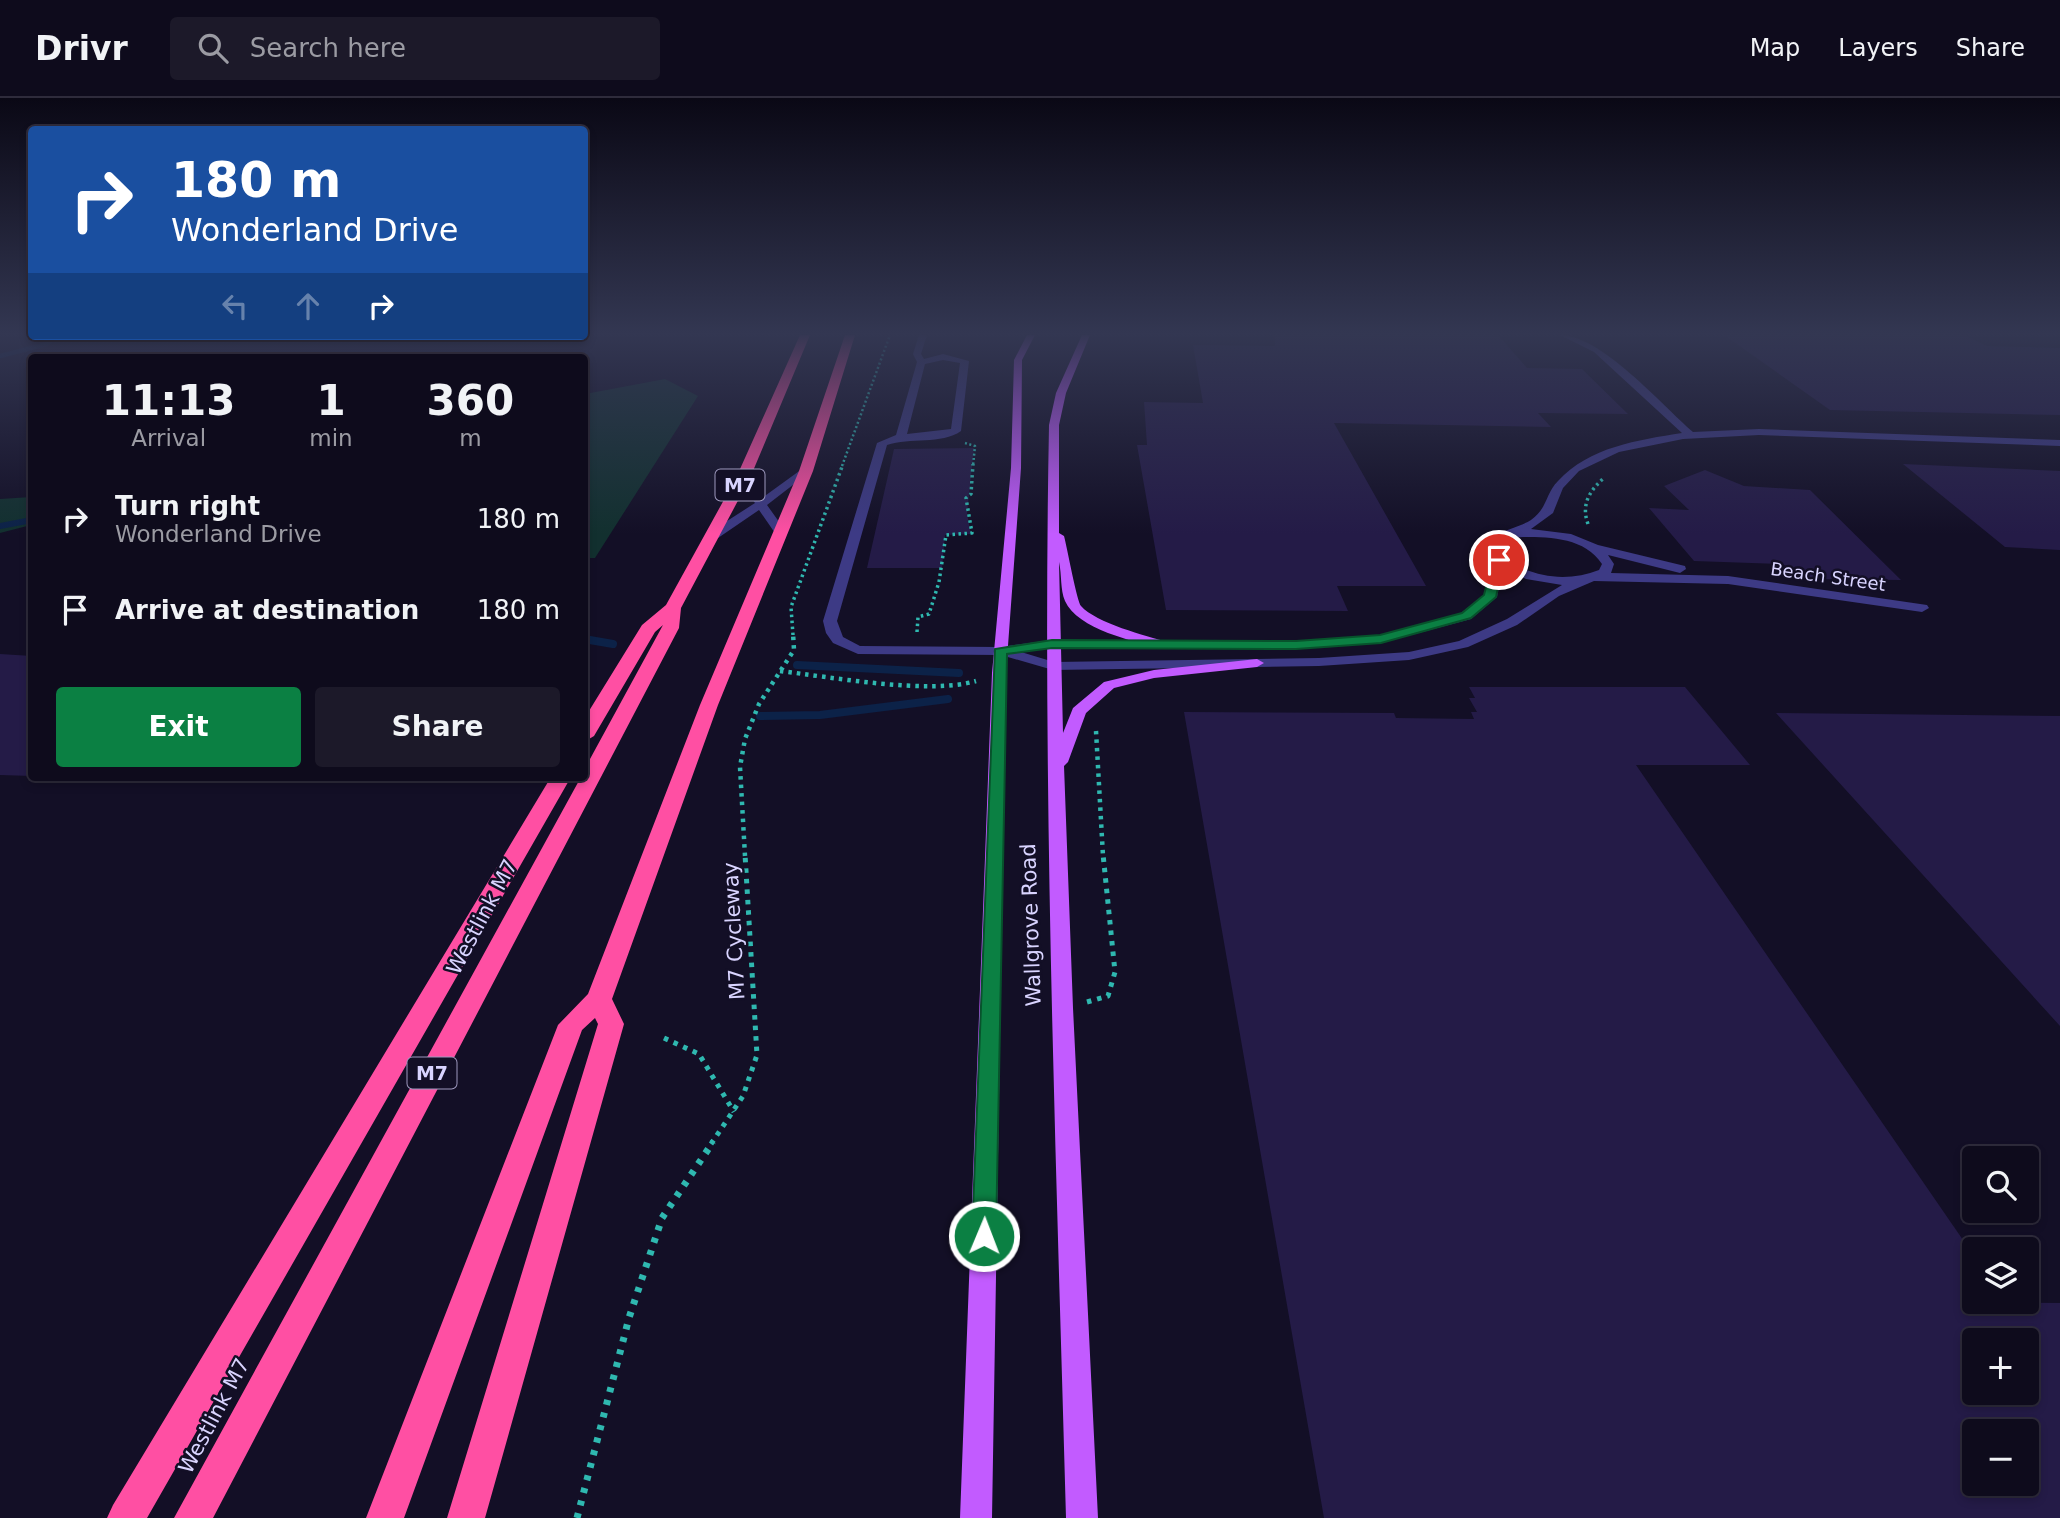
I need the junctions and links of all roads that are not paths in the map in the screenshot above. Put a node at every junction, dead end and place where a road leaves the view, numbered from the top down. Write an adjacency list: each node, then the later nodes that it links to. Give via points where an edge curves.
1 (776, 401): 12 (highway, Westlink M7 / M7)
2 (829, 401): 11 (highway, M7)
3 (911, 401): 9 (street)
4 (960, 401): 9 (street, via 956,431 941,437)
5 (1017, 401): 27 (main road, Wallgrove Road)
6 (1059, 401): 15 (main road, Wallgrove Road, via 1054,425)
7 (1653, 401): 8 (street)
8 (1690, 435): 10 (street, via 1759,432); 14 (street, via 1636,444 1590,460 1565,477)
9 (901, 437): 27 (street, via 882,443 830,621 831,633 858,650)
10 (2060, 443)
11 (806, 471): 13 (street); 16 (highway, M7)
12 (743, 478): 13 (street); 17 (highway, Westlink M7 / M7)
13 (761, 505): 16 (street); 17 (street)
14 (1549, 511): 18 (street, via 1533,524); 19 (street, via 1563,528)
15 (1053, 516): 25 (main road, Wallgrove Road); 26 (main road, via 1067,568 1069,597 1076,609 1117,632)
16 (781, 533): 33 (highway, M7, via 704,717)
17 (714, 535): 23 (highway, Westlink M7 / M7)
18 (1499, 539): 19 (street, Beach Street, via 1539,533); 20 (street, via 1493,553)
19 (1591, 546): 21 (street, via 1608,564 1605,572); 22 (street, Beach Street)
20 (1499, 560): 21 (street, Beach Street, via 1545,578); 26 (street, via 1490,597 1466,616 1426,629 1338,643)
21 (1589, 578): 22 (street, Beach Street); 28 (street, via 1463,644 1409,656)
22 (1728, 580): 24 (street, Beach Street)
23 (673, 608): 30 (highway, via 648,629); 35 (highway, Westlink M7 / M7, via 671,628)
24 (1922, 608)
25 (1052, 644): 26 (street); 27 (street); 29 (main road, Wallgrove Road)
26 (1163, 645)
27 (1000, 651): 29 (street); 38 (main road, Wallgrove Road)
28 (1257, 663): 29 (street); 31 (main road, via 1154,674 1109,685 1079,711)
29 (1053, 666): 31 (main road, Wallgrove Road)
30 (588, 729)
31 (1056, 772): 39 (main road, Wallgrove Road)
32 (559, 781): 34 (highway)
33 (599, 999): 36 (highway, M7, via 571,1025); 37 (highway, via 611,1024)
34 (126, 1518)
35 (193, 1518)
36 (385, 1518)
37 (466, 1518)
38 (976, 1518)
39 (1082, 1518)

